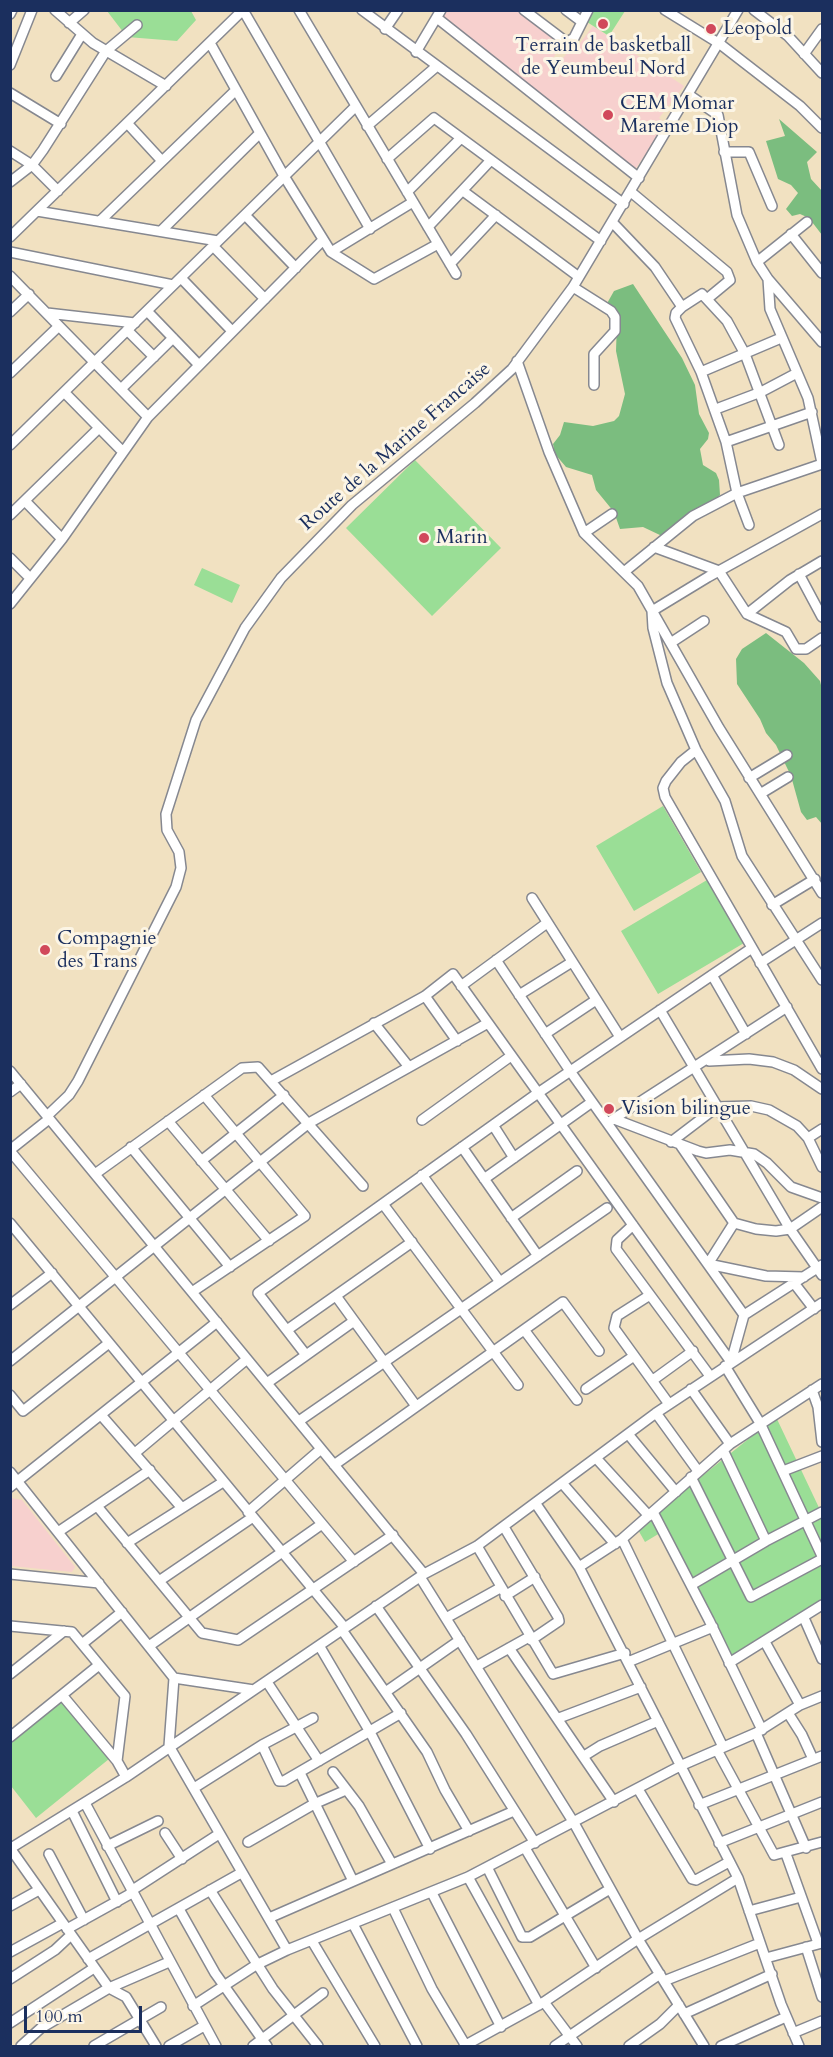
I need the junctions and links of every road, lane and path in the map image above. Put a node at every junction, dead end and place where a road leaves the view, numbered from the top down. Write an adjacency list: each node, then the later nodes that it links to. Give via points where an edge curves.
1 (32, 10): 26 (street)
2 (55, 10): 16 (street)
3 (84, 10): 16 (street)
4 (243, 10): 21 (street); 41 (street)
5 (299, 10): 34 (street)
6 (362, 10): 18 (street)
7 (398, 10): 18 (street)
8 (524, 10): 15 (street, via 565,41 574,38)
9 (566, 10): 15 (street)
10 (588, 10): 15 (street)
11 (665, 10): 22 (street)
12 (738, 10): 22 (street, Route de la Marine Francaise)
13 (754, 10): 25 (street)
14 (439, 14): 24 (street); 49 (street)
15 (582, 22)
16 (69, 23): 20 (street)
17 (137, 25): 23 (street)
18 (385, 28): 24 (street)
19 (822, 29): 25 (street)
20 (82, 34): 23 (street); 29 (street)
21 (210, 43): 30 (street); 31 (street)
22 (720, 44): 33 (street, Route de la Marine Francaise); 38 (street, via 774,84)
23 (106, 51): 30 (street); 36 (street)
24 (416, 52): 27 (street)
25 (804, 54): 28 (street)
26 (10, 65)
27 (437, 66): 37 (street); 56 (street)
28 (822, 74)
29 (56, 76)
30 (165, 86): 35 (street)
31 (236, 90): 39 (street); 46 (street)
32 (10, 93): 36 (street)
33 (689, 95): 43 (street, via 718,115); 49 (street, Route de la Marine Francaise)
34 (356, 106): 37 (street); 41 (street)
35 (127, 123): 46 (street); 51 (street)
36 (61, 124): 47 (street)
37 (368, 126): 44 (street)
38 (822, 128)
39 (260, 133): 48 (street); 66 (street)
40 (461, 138): 44 (street, via 434,118); 45 (street); 53 (street)
41 (319, 142): 48 (street); 65 (street)
42 (10, 151): 47 (street)
43 (724, 152): 57 (street, via 749,152); 75 (street, via 736,215)
44 (387, 159): 53 (street)
45 (491, 160): 52 (street); 70 (street)
46 (162, 161): 61 (street)
47 (32, 165): 50 (street); 51 (street)
48 (284, 176): 59 (street); 69 (street)
49 (639, 178): 54 (street, Route de la Marine Francaise)
50 (10, 182)
51 (58, 191): 58 (street)
52 (463, 191): 60 (street); 64 (street)
53 (407, 192): 55 (street)
54 (631, 192): 56 (street, Route de la Marine Francaise); 88 (street, via 728,272 730,280)
55 (413, 202): 64 (street); 65 (street)
56 (624, 204): 63 (street, Route de la Marine Francaise)
57 (772, 206)
58 (37, 211): 61 (street); 68 (street)
59 (244, 215): 71 (street); 77 (street)
60 (496, 215): 76 (street); 81 (street)
61 (100, 221): 66 (street)
62 (807, 222): 67 (street)
63 (613, 223): 70 (street, Route de la Marine Francaise); 89 (street, via 655,267)
64 (428, 227): 72 (street)
65 (370, 229): 74 (street)
66 (161, 231): 71 (street)
67 (791, 234): 75 (street); 78 (street)
68 (10, 237)
69 (322, 241): 74 (street); 77 (street)
70 (601, 241): 81 (street, Route de la Marine Francaise)
71 (215, 244): 82 (street); 87 (street)
72 (438, 244): 74 (street, via 374,279); 76 (street)
73 (10, 252): 84 (street)
74 (331, 252)
75 (757, 262): 83 (street)
76 (450, 264): 79 (street)
77 (296, 268): 87 (street)
78 (822, 273)
79 (456, 274)
80 (10, 276): 86 (street)
81 (579, 277): 85 (street, Route de la Marine Francaise)
82 (181, 278): 84 (street); 95 (street)
83 (768, 279): 97 (street, via 770,309); 98 (street)
84 (173, 285): 90 (street)
85 (573, 287): 101 (street, Route de la Marine Francaise); 107 (street, via 615,317 615,331 594,354)
86 (28, 294): 91 (street); 92 (street)
87 (265, 299): 95 (street)
88 (707, 299): 89 (street, via 702,294); 99 (street, via 728,321)
89 (682, 307): 104 (street, via 675,318)
90 (147, 311): 94 (street); 96 (street)
91 (10, 312)
92 (47, 313): 93 (street); 94 (street)
93 (59, 326): 102 (street); 106 (street)
94 (131, 326): 100 (street); 102 (street)
95 (232, 331): 103 (street)
96 (173, 338): 100 (street); 103 (street)
97 (782, 338): 99 (street); 105 (street)
98 (822, 342)
99 (745, 354): 104 (street); 110 (street)
100 (154, 357): 108 (street)
101 (517, 361): 127 (street, via 549,452); 189 (street, Route de la Marine Francaise, via 475,404 352,505 310,546 245,628 196,720 166,814 166,830 179,852 181,868 176,887 78,1081)
102 (94, 362): 108 (street); 109 (street)
103 (198, 364): 113 (street)
104 (701, 372): 111 (street)
105 (797, 373): 110 (street); 112 (street)
106 (10, 374)
107 (594, 385)
108 (121, 389): 113 (street)
109 (64, 392): 115 (street); 117 (street)
110 (760, 392): 111 (street); 114 (street)
111 (716, 409): 116 (street)
112 (812, 412): 114 (street); 120 (street)
113 (148, 417): 119 (street)
114 (774, 426): 116 (street); 118 (street)
115 (99, 428): 119 (street); 122 (street)
116 (726, 442): 121 (street)
117 (10, 445)
118 (779, 445)
119 (123, 452): 128 (street)
120 (822, 463): 121 (street)
121 (737, 493): 126 (street); 129 (street, via 693,516)
122 (25, 501): 123 (street); 128 (street)
123 (13, 508)
124 (612, 514): 127 (street)
125 (822, 514): 132 (street)
126 (749, 525)
127 (585, 533): 133 (street)
128 (62, 539): 135 (street)
129 (654, 547): 132 (street); 133 (street)
130 (10, 558): 135 (street)
131 (822, 561): 134 (street)
132 (719, 571): 137 (street); 138 (street)
133 (624, 572): 137 (street, via 638,586)
134 (799, 574): 138 (street); 139 (street)
135 (30, 578): 136 (street)
136 (11, 601)
137 (652, 611): 142 (street); 143 (street, via 662,669)
138 (747, 614): 141 (street, via 786,632 796,649 806,649)
139 (822, 617)
140 (704, 621): 142 (street)
141 (822, 639)
142 (672, 642): 146 (street)
143 (696, 750): 151 (street, via 725,801 742,856); 155 (street, via 666,781 665,797)
144 (787, 755): 146 (street)
145 (788, 777): 147 (street)
146 (750, 778): 147 (street)
147 (760, 794): 148 (street)
148 (815, 879): 149 (street); 151 (street)
149 (822, 893)
150 (532, 898): 152 (street)
151 (772, 905): 154 (street)
152 (547, 923): 156 (street); 157 (street)
153 (822, 923): 154 (street)
154 (795, 940): 158 (street); 160 (street)
155 (752, 948): 158 (street); 159 (street)
156 (496, 960): 161 (street); 162 (street)
157 (572, 962): 162 (street); 164 (street)
158 (760, 963): 165 (street)
159 (712, 975): 166 (street); 170 (street)
160 (822, 980)
161 (461, 986): 163 (street, via 453,974); 168 (street)
162 (519, 995): 169 (street)
163 (425, 996): 167 (street); 172 (street)
164 (596, 1000): 169 (street); 171 (street)
165 (787, 1007): 170 (street); 177 (street)
166 (660, 1010): 171 (street); 176 (street)
167 (374, 1023): 175 (street); 180 (street)
168 (488, 1023): 172 (street); 173 (street)
169 (545, 1034): 179 (street)
170 (746, 1034): 174 (street)
171 (620, 1037): 179 (street)
172 (456, 1041): 175 (street)
173 (511, 1056): 184 (street); 190 (street)
174 (705, 1061): 176 (street); 182 (street, via 721,1058 773,1062 794,1070)
175 (409, 1067): 193 (street)
176 (694, 1068): 188 (street); 191 (street)
177 (822, 1069)
178 (10, 1071): 181 (street)
179 (570, 1071): 184 (street); 187 (street)
180 (271, 1081): 185 (street, via 258,1067 242,1068); 186 (street)
181 (21, 1084): 183 (street); 189 (street)
182 (822, 1089)
183 (10, 1092)
184 (538, 1093): 194 (street); 195 (street)
185 (204, 1095): 192 (street); 197 (street)
186 (284, 1095): 193 (street); 197 (street)
187 (592, 1102): 191 (street); 194 (street)
188 (717, 1107): 198 (street, via 769,1110 797,1126); 199 (street); 204 (street)
189 (48, 1118): 203 (street, Route de la Marine Francaise); 210 (street)
190 (422, 1120)
191 (611, 1120): 199 (street); 229 (street)
192 (168, 1121): 201 (street); 206 (street)
193 (309, 1123): 207 (street); 213 (street)
194 (560, 1124): 205 (street); 223 (street)
195 (493, 1125): 202 (street); 205 (street)
196 (822, 1129): 198 (street)
197 (236, 1134): 206 (street); 207 (street)
198 (808, 1138): 208 (street)
199 (671, 1142): 200 (street)
200 (681, 1146): 204 (street, via 706,1153); 221 (street)
201 (131, 1147): 210 (street); 219 (street)
202 (462, 1147): 211 (street); 212 (street)
203 (10, 1151): 233 (street)
204 (745, 1153): 215 (street, via 759,1157 791,1187); 224 (street)
205 (514, 1158): 212 (street)
206 (201, 1161): 214 (street)
207 (260, 1162): 214 (street); 225 (street, via 305,1216)
208 (822, 1167)
209 (577, 1171): 220 (street)
210 (94, 1174): 227 (street)
211 (422, 1175): 216 (street); 235 (street)
212 (484, 1179): 220 (street)
213 (363, 1186)
214 (225, 1189): 219 (street); 225 (street)
215 (822, 1198)
216 (383, 1204): 226 (street); 248 (street, via 258,1293)
217 (822, 1207): 224 (street)
218 (607, 1208): 228 (street)
219 (190, 1218): 227 (street); 230 (street)
220 (511, 1218): 228 (street)
221 (734, 1222): 224 (street, via 776,1232); 229 (street)
222 (10, 1223): 232 (street)
223 (633, 1225): 238 (street, via 617,1240 616,1250); 260 (street)
224 (790, 1229): 231 (street)
225 (269, 1240): 230 (street)
226 (412, 1242): 239 (street); 243 (street)
227 (154, 1246): 233 (street); 237 (street)
228 (538, 1256): 235 (street)
229 (708, 1264): 234 (street, via 766,1276); 245 (street)
230 (230, 1267): 237 (street)
231 (821, 1270): 234 (street)
232 (51, 1273): 241 (street); 242 (street)
233 (116, 1277): 242 (street); 254 (street)
234 (804, 1277): 236 (street)
235 (500, 1282): 243 (street)
236 (794, 1283): 244 (street); 245 (street)
237 (192, 1292): 247 (street)
238 (651, 1295): 252 (street); 256 (street, via 617,1316 614,1322 616,1333)
239 (336, 1296): 246 (street); 248 (street)
240 (822, 1303): 244 (street)
241 (10, 1305)
242 (79, 1306): 250 (street); 258 (street)
243 (461, 1309): 253 (street); 259 (street)
244 (814, 1309): 260 (street)
245 (744, 1315): 260 (street)
246 (354, 1321): 255 (street); 259 (street)
247 (217, 1322): 254 (street); 257 (street)
248 (287, 1330): 255 (street)
249 (525, 1331): 251 (street, via 563,1302); 253 (street); 272 (street)
250 (109, 1343): 263 (street); 271 (street, via 23,1411)
251 (599, 1351)
252 (693, 1351): 261 (street); 262 (street)
253 (493, 1352): 266 (street); 274 (street)
254 (179, 1353): 263 (street); 269 (street)
255 (306, 1355): 264 (street)
256 (634, 1356): 262 (street); 267 (street)
257 (247, 1359): 264 (street); 269 (street)
258 (10, 1361)
259 (384, 1362): 274 (street); 278 (street)
260 (728, 1364): 261 (street); 279 (street)
261 (710, 1376): 268 (street)
262 (652, 1380): 273 (street)
263 (142, 1382): 276 (street); 277 (street)
264 (267, 1383): 278 (street)
265 (822, 1384): 270 (street)
266 (518, 1385)
267 (586, 1389)
268 (691, 1389): 273 (street); 282 (street)
269 (210, 1390): 277 (street); 292 (street)
270 (812, 1390): 279 (street); 281 (street)
271 (10, 1395)
272 (577, 1400)
273 (669, 1404): 275 (street)
274 (416, 1406): 287 (street)
275 (656, 1413): 280 (street); 291 (street)
276 (101, 1415): 284 (street); 295 (street)
277 (174, 1420): 284 (street); 293 (street)
278 (299, 1421): 283 (street)
279 (760, 1423): 282 (street); 289 (street)
280 (628, 1434): 286 (street); 296 (street)
281 (822, 1442)
282 (727, 1447): 291 (street); 309 (street)
283 (321, 1449): 287 (street); 292 (street)
284 (135, 1453): 288 (street)
285 (822, 1456): 289 (street)
286 (596, 1458): 294 (street); 302 (street)
287 (334, 1464): 307 (street)
288 (150, 1470): 298 (street); 299 (street)
289 (783, 1471): 303 (street)
290 (10, 1472): 295 (street)
291 (694, 1474): 296 (street); 315 (street)
292 (285, 1480): 301 (street); 304 (street)
293 (223, 1482): 299 (street); 301 (street)
294 (562, 1483): 297 (street); 308 (street)
295 (14, 1484): 306 (street)
296 (676, 1492): 302 (street)
297 (536, 1504): 305 (street); 316 (street)
298 (97, 1506): 306 (street); 310 (street)
299 (182, 1508): 310 (street)
300 (822, 1512): 303 (street)
301 (250, 1514): 312 (street); 320 (street)
302 (651, 1514): 308 (street); 322 (street)
303 (806, 1520): 309 (street); 313 (street)
304 (322, 1524): 312 (street); 314 (street)
305 (504, 1527): 311 (street); 319 (street)
306 (58, 1532): 321 (street)
307 (393, 1535): 314 (street); 318 (street)
308 (619, 1541): 316 (street); 340 (street)
309 (766, 1541): 315 (street)
310 (127, 1543): 320 (street)
311 (477, 1546): 318 (street); 324 (street)
312 (282, 1552): 323 (street); 328 (street)
313 (822, 1555): 315 (street, via 751,1597)
314 (354, 1562): 323 (street)
315 (732, 1562): 322 (street)
316 (579, 1567): 343 (street)
317 (10, 1574): 321 (street)
318 (422, 1575): 326 (street); 329 (street)
319 (535, 1577): 324 (street); 335 (street, via 559,1621)
320 (159, 1581): 328 (street)
321 (99, 1583): 327 (street)
322 (691, 1586): 332 (street)
323 (313, 1589): 328 (street, via 238,1640 202,1633); 333 (street)
324 (502, 1592): 329 (street); 335 (street)
325 (822, 1605): 330 (street)
326 (376, 1606): 333 (street); 348 (street)
327 (122, 1612): 338 (street); 339 (street)
328 (189, 1618): 339 (street)
329 (446, 1618): 336 (street)
330 (804, 1618): 337 (street); 344 (street)
331 (10, 1626): 334 (street)
332 (713, 1627): 340 (street); 345 (street)
333 (344, 1629): 341 (street); 354 (street)
334 (64, 1631): 338 (street, via 72,1632); 349 (street)
335 (530, 1638): 342 (street); 343 (street, via 550,1671 557,1675)
336 (460, 1640): 347 (street); 348 (street)
337 (765, 1642): 345 (street); 357 (street)
338 (81, 1644): 346 (street)
339 (149, 1646): 350 (street)
340 (672, 1646): 343 (street); 369 (street)
341 (320, 1647): 351 (street); 364 (street)
342 (509, 1648): 347 (street); 361 (street)
343 (627, 1658): 352 (street)
344 (822, 1659)
345 (729, 1663): 365 (street)
346 (99, 1665): 355 (street); 372 (street, via 125,1696)
347 (477, 1666): 392 (street)
348 (420, 1668): 354 (street); 389 (street)
349 (10, 1674)
350 (174, 1678): 353 (street); 368 (street)
351 (267, 1682): 353 (street); 363 (street)
352 (641, 1687): 361 (street); 362 (street)
353 (254, 1690): 368 (street)
354 (387, 1691): 358 (street)
355 (62, 1695): 366 (street); 372 (street)
356 (822, 1696): 357 (street)
357 (800, 1706): 359 (street)
358 (401, 1713): 364 (street); 394 (street)
359 (788, 1713): 365 (street); 371 (street)
360 (313, 1718): 363 (street)
361 (559, 1718): 370 (street)
362 (658, 1721): 370 (street); 374 (street)
363 (296, 1728): 367 (street); 373 (street)
364 (370, 1732): 373 (street); 405 (street)
365 (759, 1732): 369 (street); 377 (street)
366 (10, 1737)
367 (262, 1745): 376 (street, via 279,1781); 379 (street)
368 (169, 1746): 378 (street); 379 (street)
369 (720, 1749): 374 (street); 381 (street)
370 (584, 1756): 383 (street)
371 (818, 1757): 377 (street)
372 (117, 1761): 378 (street)
373 (319, 1761): 376 (street)
374 (680, 1766): 380 (street); 387 (street)
375 (333, 1772): 382 (street)
376 (300, 1773): 386 (street)
377 (775, 1774): 381 (street); 390 (street)
378 (126, 1777): 385 (street)
379 (194, 1788): 396 (street)
380 (638, 1789): 383 (street); 410 (street, via 692,1879)
381 (737, 1789): 387 (street); 393 (street)
382 (346, 1790): 386 (street); 411 (street)
383 (614, 1802): 392 (street)
384 (822, 1802): 390 (street)
385 (85, 1803): 388 (street); 401 (street)
386 (314, 1804): 397 (street); 416 (street)
387 (699, 1805): 400 (street)
388 (72, 1811): 402 (street); 423 (street)
389 (514, 1811): 394 (street); 399 (street)
390 (793, 1815): 393 (street); 404 (street)
391 (158, 1821): 401 (street)
392 (574, 1823): 399 (street); 417 (street)
393 (756, 1827): 400 (street); 407 (street, via 774,1856)
394 (470, 1831): 405 (street)
395 (165, 1833): 409 (street)
396 (219, 1834): 409 (street); 413 (street)
397 (248, 1842)
398 (822, 1842): 404 (street)
399 (535, 1843): 403 (street)
400 (719, 1843): 410 (street)
401 (107, 1845): 420 (street)
402 (11, 1848): 408 (street)
403 (525, 1848): 412 (street); 428 (street)
404 (806, 1848): 407 (street)
405 (430, 1849): 411 (street)
406 (49, 1854): 430 (street)
407 (786, 1854): 422 (street)
408 (14, 1859): 418 (street)
409 (182, 1859): 420 (street)
410 (729, 1862): 415 (street)
411 (392, 1864): 416 (street)
412 (487, 1867): 414 (street); 428 (street, via 522,1937 530,1937)
413 (241, 1873): 419 (street); 429 (street)
414 (468, 1877): 421 (street); 454 (street)
415 (738, 1878): 427 (street); 434 (street)
416 (353, 1881): 429 (street)
417 (610, 1889): 428 (street); 434 (street)
418 (39, 1890): 424 (street); 433 (street)
419 (210, 1890): 426 (street); 444 (street)
420 (132, 1892): 423 (street); 432 (street)
421 (432, 1893): 425 (street); 465 (street)
422 (801, 1897): 427 (street); 437 (street)
423 (117, 1902): 430 (street)
424 (10, 1906)
425 (393, 1908): 431 (street); 479 (street)
426 (179, 1909): 432 (street); 450 (street)
427 (749, 1911): 436 (street)
428 (565, 1916): 446 (street)
429 (269, 1918): 439 (street)
430 (84, 1920): 433 (street)
431 (353, 1924): 435 (street); 478 (street)
432 (149, 1925): 442 (street); 443 (street)
433 (67, 1929): 440 (street); 442 (street); 449 (street, via 55,1950)
434 (638, 1939): 446 (street); 448 (street)
435 (312, 1941): 439 (street); 477 (street)
436 (760, 1943): 441 (street); 448 (street)
437 (820, 1943): 438 (street)
438 (806, 1947): 441 (street); 453 (street)
439 (287, 1950): 444 (street)
440 (10, 1952)
441 (766, 1958): 447 (street)
442 (88, 1959): 445 (street)
443 (168, 1962): 451 (street); 456 (street)
444 (256, 1965): 450 (street); 459 (street)
445 (94, 1968): 451 (street); 463 (street)
446 (596, 1968): 454 (street)
447 (772, 1974): 458 (street); 460 (street)
448 (662, 1977): 455 (street); 467 (street)
449 (10, 1979)
450 (224, 1987): 456 (street); 469 (street)
451 (109, 1988): 461 (street, via 126,1997); 470 (street, via 41,2028)
452 (323, 1993): 459 (street)
453 (822, 1997)
454 (541, 2003): 465 (street); 467 (street)
455 (679, 2005): 458 (street); 482 (street)
456 (193, 2006): 464 (street)
457 (161, 2007): 461 (street)
458 (684, 2014): 483 (street)
459 (294, 2016): 469 (street); 476 (street)
460 (786, 2017): 466 (street); 484 (street)
461 (140, 2019): 471 (street); 472 (street)
462 (822, 2020): 466 (street)
463 (10, 2023)
464 (204, 2026): 473 (street); 474 (street)
465 (501, 2027): 468 (street)
466 (793, 2033): 485 (street)
467 (571, 2038): 480 (street); 481 (street)
468 (481, 2043): 479 (street)
469 (265, 2044): 475 (street)
470 (21, 2046)
471 (94, 2046)
472 (156, 2046)
473 (170, 2046)
474 (216, 2046)
475 (253, 2046)
476 (318, 2046)
477 (375, 2046)
478 (417, 2046)
479 (465, 2046)
480 (555, 2046)
481 (577, 2046)
482 (629, 2046)
483 (703, 2046)
484 (721, 2046)
485 (799, 2046)

